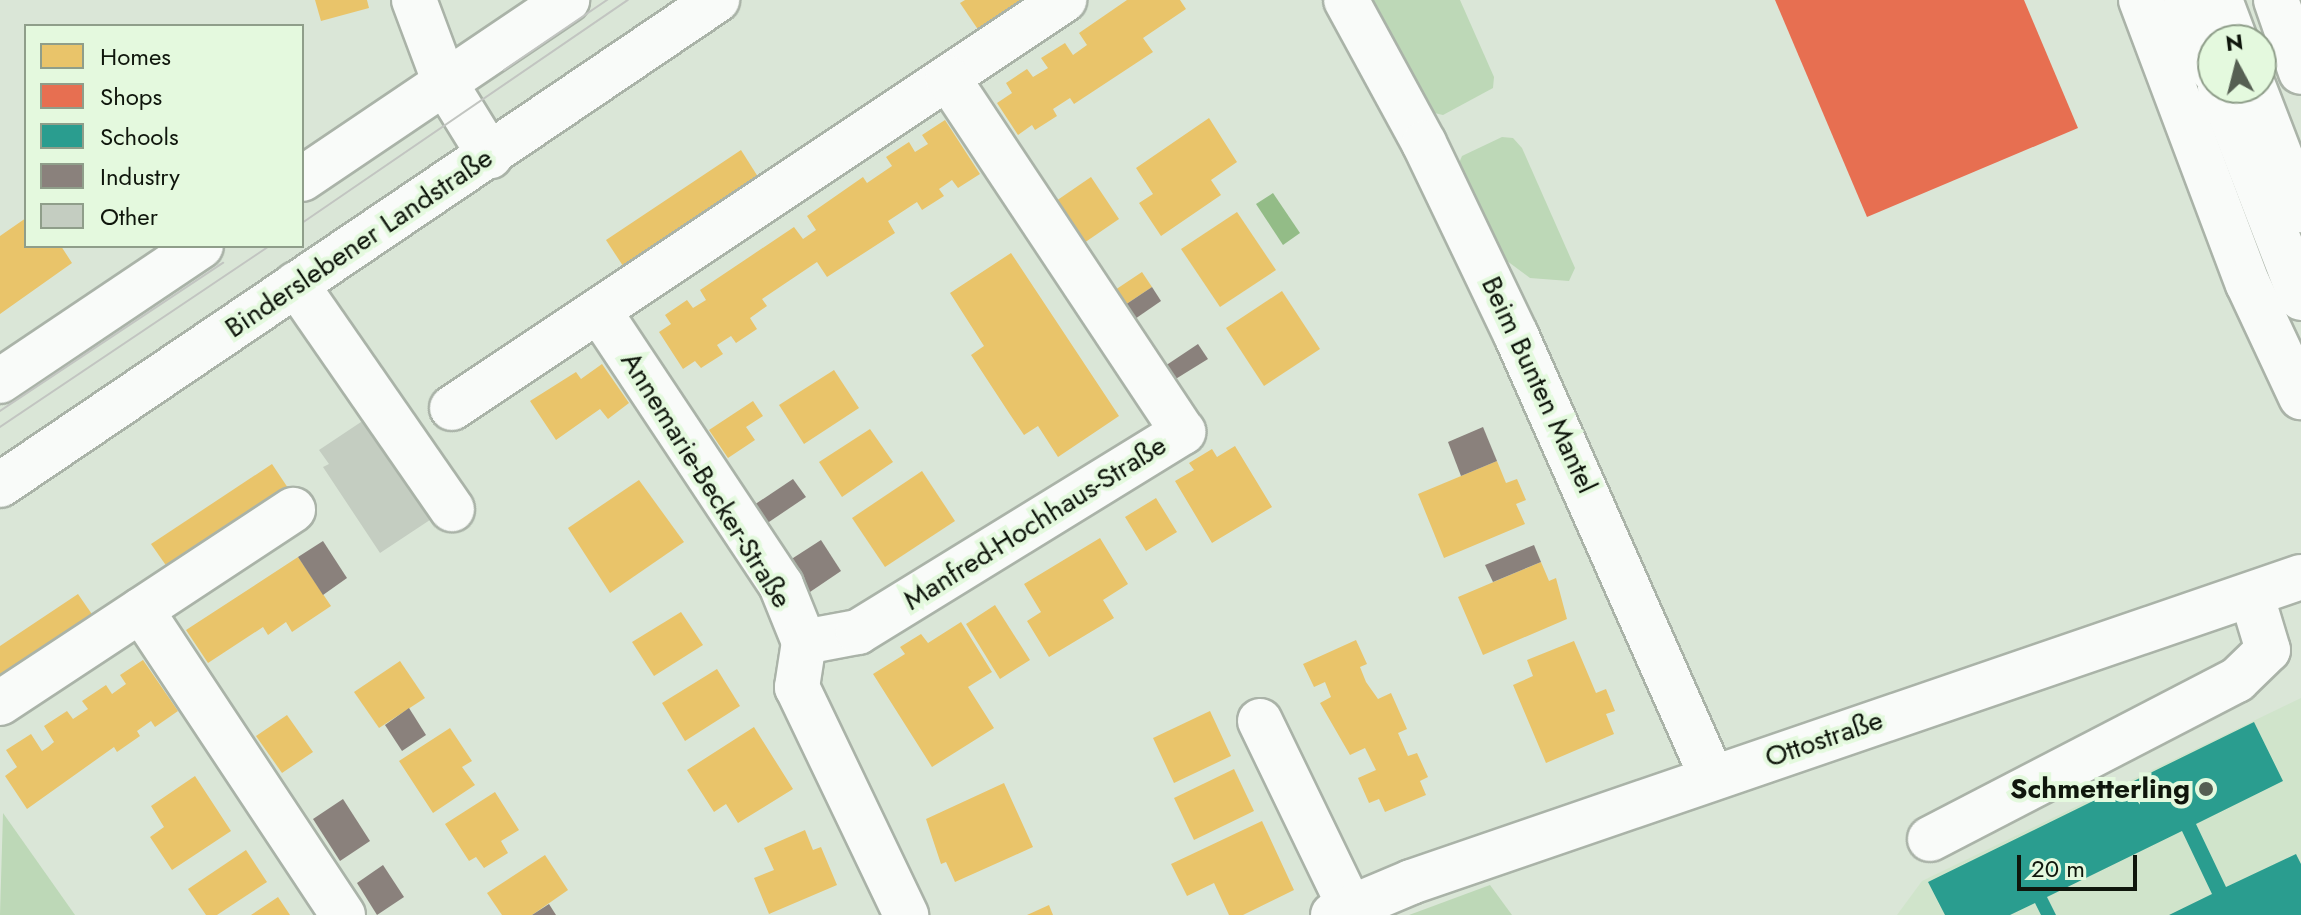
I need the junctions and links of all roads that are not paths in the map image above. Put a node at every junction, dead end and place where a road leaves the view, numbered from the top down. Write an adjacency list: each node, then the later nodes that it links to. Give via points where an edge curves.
1 (414, 0): 14 (street)
2 (567, 0): 14 (street)
3 (717, 0): 17 (street, Binderslebener Landstraße)
4 (1064, 0): 13 (street)
5 (1346, 0): 36 (street, Beim Bunten Mantel, via 1424,143 1516,335)
6 (2141, 0): 25 (street, via 2248,284)
7 (2186, 0): 11 (street)
8 (2220, 0): 10 (street)
9 (2276, 0): 12 (street)
10 (2229, 24)
11 (2197, 29)
12 (2301, 72)
13 (948, 78): 23 (street); 33 (street, Manfred-Hochhaus-Straße, via 1183,432 858,632)
14 (445, 83): 17 (street); 18 (street)
15 (2226, 104): 22 (street)
16 (2260, 104): 19 (street)
17 (490, 156): 21 (street, Binderslebener Landstraße)
18 (304, 178)
19 (2301, 210)
20 (198, 248): 24 (street)
21 (296, 284): 27 (street, Binderslebener Landstraße); 28 (street)
22 (2301, 298)
23 (599, 311): 26 (street); 33 (street, Annemarie-Becker-Straße, via 781,585)
24 (0, 381)
25 (2301, 397)
26 (452, 408)
27 (0, 485)
28 (452, 509)
29 (293, 510): 32 (street)
30 (2301, 577): 31 (street, Ottostraße)
31 (2252, 597): 36 (street, Ottostraße, via 2067,654); 37 (street, via 2268,650 2237,680)
32 (141, 610): 34 (street); 39 (street)
33 (804, 642): 40 (street, Annemarie-Becker-Straße, via 797,687)
34 (0, 703)
35 (1260, 721): 38 (street, Ottostraße)
36 (1712, 778): 38 (street, Ottostraße)
37 (1930, 839)
38 (1341, 911)
39 (343, 915)
40 (906, 915)

